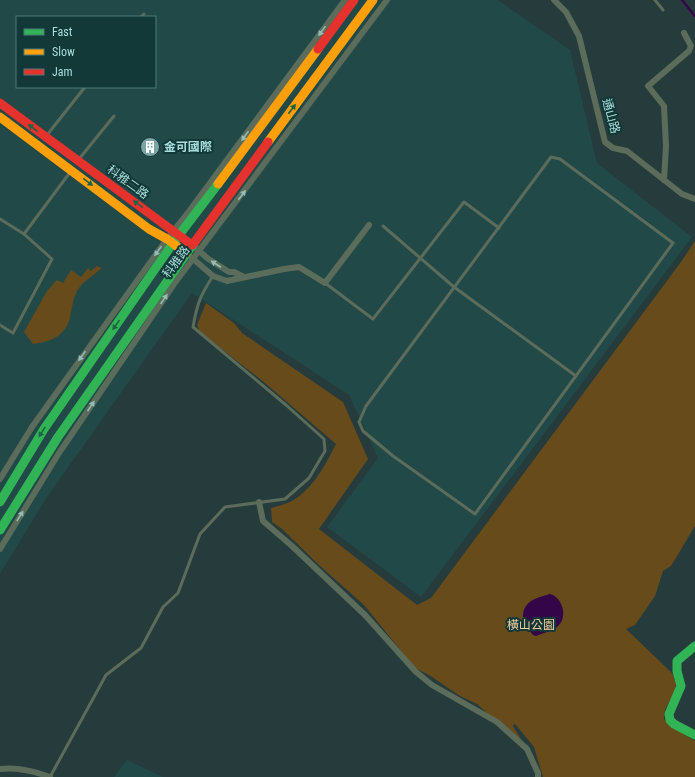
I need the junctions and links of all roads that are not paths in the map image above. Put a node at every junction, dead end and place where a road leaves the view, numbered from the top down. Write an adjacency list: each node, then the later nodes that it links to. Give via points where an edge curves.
1 (345, 0): 22 (street, 科雅路, one-way to 22)
2 (354, 0): 22 (street, 科雅路, via 204,202)
3 (373, 0): 25 (street, 科雅路, one-way to 3)
4 (387, 0): 26 (street, 科雅路, one-way to 4)
5 (554, 0): 16 (street, 通山路, via 566,12 579,36 606,142 613,148 626,151)
6 (655, 0): 7 (lane)
7 (663, 10)
8 (684, 33): 16 (street, via 691,46 689,51 648,86 664,106)
9 (84, 88): 13 (lane)
10 (0, 103): 13 (street, 科雅二路, one-way to 10)
11 (114, 116): 14 (lane)
12 (0, 117): 15 (street, 科雅二路)
13 (45, 137): 14 (street, 科雅二路)
14 (78, 161): 22 (street, 科雅二路, one-way to 14)
15 (72, 170): 23 (lane); 24 (street, 科雅二路, one-way to 24)
16 (664, 180): 17 (street, 通山路, via 682,194)
17 (695, 199)
18 (0, 218): 23 (lane)
19 (370, 225): 32 (street)
20 (383, 226): 28 (lane)
21 (499, 228): 28 (lane, via 464,202); 33 (lane); 35 (lane, via 551,157 560,159 673,243)
22 (176, 233): 24 (street, 科雅路); 25 (street, 科雅二路)
23 (24, 234): 34 (lane, via 52,259 13,332)
24 (170, 241): 27 (street, 科雅二路); 36 (street, 科雅路, one-way to 36, via 32,427); 37 (street, 科雅路, one-way to 37, via 44,429)
25 (192, 245): 26 (street, 科雅二路); 27 (street, 科雅路)
26 (199, 251): 29 (street, 科雅路); 31 (street, 科雅二路, one-way to 26, via 229,272)
27 (186, 253): 29 (street, 科雅二路); 39 (street, 科雅路, via 58,437)
28 (421, 258): 32 (lane, via 373,319); 33 (lane)
29 (193, 259): 30 (street, 科雅二路); 40 (street, 科雅路, one-way to 29, via 59,453)
30 (213, 276): 31 (street, 科雅二路, via 227,281); 38 (lane, via 201,296 193,327 324,439 324,451 309,478 285,499)
31 (244, 277): 32 (street, 科雅二路, via 299,267)
32 (325, 283)
33 (454, 287): 35 (lane); 35 (lane, via 366,406 359,422 363,432 393,456 475,514)
34 (0, 325)
35 (576, 376)
36 (0, 478)
37 (0, 502)
38 (259, 502): 44 (lane, via 225,507 200,534 178,593 163,607 141,648 106,674); 45 (street, via 263,521 365,615 416,672 432,685 497,722 527,748)
39 (0, 530)
40 (0, 549)
41 (695, 646): 42 (street, via 677,661 680,686 669,714 674,724)
42 (695, 735)
43 (0, 769): 44 (street, via 34,771)
44 (50, 777)
45 (538, 777)

